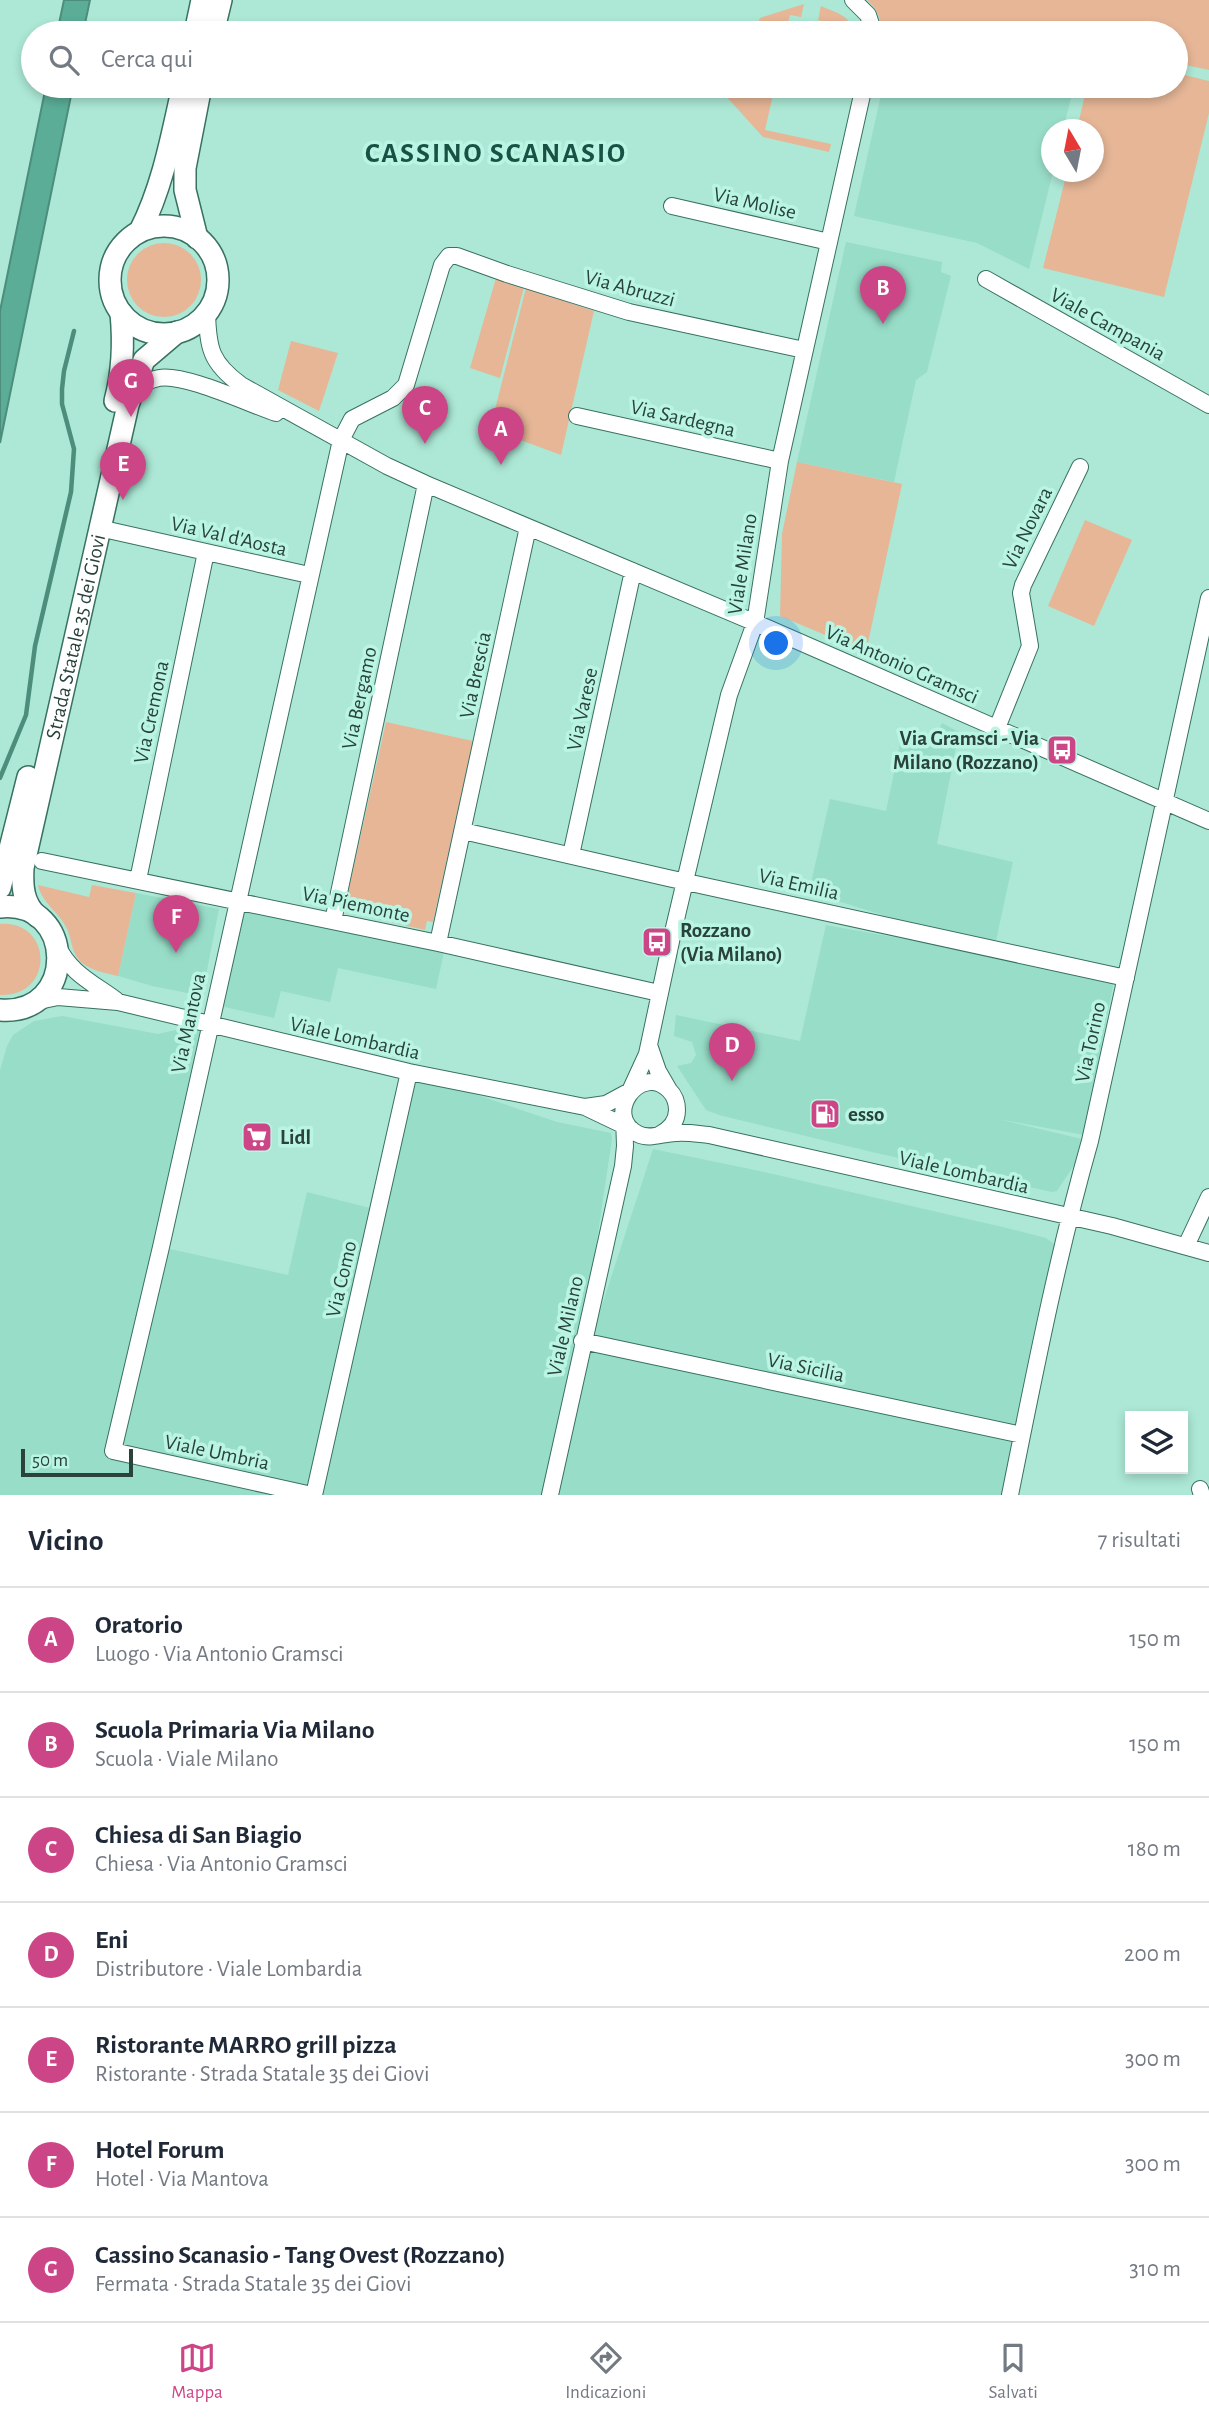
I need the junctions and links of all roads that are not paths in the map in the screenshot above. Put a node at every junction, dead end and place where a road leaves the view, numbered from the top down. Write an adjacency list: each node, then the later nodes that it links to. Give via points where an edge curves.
1 (202, 0): 4 (main road)
2 (221, 0): 5 (main road)
3 (853, 0): 6 (street)
4 (198, 21)
5 (216, 21)
6 (870, 21)
7 (180, 98): 11 (main road, via 152,209)
8 (199, 98): 12 (main road, via 185,168 185,190)
9 (861, 98): 13 (street, Viale Milano)
10 (672, 206): 13 (street, Via Molise)
11 (140, 231): 12 (main road, via 170,226); 15 (main road, via 114,258 112,296)
12 (197, 237): 16 (main road, via 216,265 215,298)
13 (829, 242): 18 (street, Viale Milano)
14 (986, 279): 20 (street, Viale Campania)
15 (121, 313): 17 (main road, via 146,331); 42 (main road, Strada Statale 35 dei Giovi, via 124,350 120,381)
16 (207, 313): 17 (main road); 22 (street, Via Antonio Gramsci, via 213,358 223,372)
17 (177, 332): 19 (main road, Strada Statale 35 dei Giovi, via 144,359)
18 (804, 350): 23 (street, Via Abruzzi, via 629,312 449,256 442,265 406,385 393,398 352,419); 24 (street, Viale Milano)
19 (128, 405): 22 (street, Via Antonio Gramsci, via 141,385 160,378 178,379); 28 (main road, Strada Statale 35 dei Giovi)
20 (1209, 405)
21 (577, 416): 24 (street, Via Sardegna)
22 (311, 425): 23 (street, Via Antonio Gramsci)
23 (341, 440): 26 (street, Via Antonio Gramsci); 31 (street, Via Mantova)
24 (780, 461): 33 (street, Viale Milano)
25 (1080, 467): 34 (street, Via Novara, via 1023,586 1030,646)
26 (426, 484): 27 (street, Via Antonio Gramsci); 46 (street, Via Bergamo)
27 (528, 527): 30 (street, Via Antonio Gramsci); 37 (street, Via Brescia)
28 (99, 528): 29 (street, Via Val d'Aosta); 45 (main road, Strada Statale 35 dei Giovi, via 23,868 25,898)
29 (205, 552): 31 (street, Via Val d'Aosta); 40 (street, Via Cremona)
30 (633, 572): 33 (street, Via Antonio Gramsci); 38 (street, Via Varese)
31 (309, 575): 43 (street, Via Mantova)
32 (1209, 598): 35 (street, Via Torino)
33 (755, 623): 34 (street, Via Antonio Gramsci); 41 (street, Viale Milano, via 729,695)
34 (997, 728): 35 (street, Via Antonio Gramsci)
35 (1164, 801): 36 (street, Via Antonio Gramsci); 49 (street, Via Torino)
36 (1209, 821)
37 (463, 831): 38 (street, Via Emilia); 48 (street, Via Brescia)
38 (571, 855): 41 (street, Via Emilia)
39 (43, 861): 40 (street, Via Piemonte)
40 (138, 880): 43 (street, Via Piemonte)
41 (685, 880): 49 (street, Via Emilia); 50 (street, Viale Milano)
42 (0, 888)
43 (237, 900): 46 (street, Via Piemonte); 53 (street, Via Mantova)
44 (0, 906): 45 (main road, via 22,908)
45 (37, 916): 47 (main road, Strada Statale 35 dei Giovi)
46 (333, 921): 48 (street, Via Piemonte)
47 (56, 943): 51 (street, Viale Lombardia, via 76,973); 52 (main road, via 56,976 47,991)
48 (438, 943): 50 (street, Via Piemonte)
49 (1126, 978): 64 (street, Via Torino)
50 (659, 993): 54 (street, Viale Milano)
51 (118, 1002): 52 (street, Viale Lombardia, via 58,997); 53 (street, Viale Lombardia)
52 (12, 1011)
53 (210, 1023): 55 (street, Viale Lombardia); 69 (street, Via Mantova)
54 (649, 1045): 56 (street, Viale Milano); 57 (street)
55 (409, 1072): 58 (street, Viale Lombardia); 70 (street, Via Como)
56 (630, 1091): 57 (street, via 650,1083 660,1084); 58 (street, Viale Lombardia, via 606,1104); 59 (street, via 624,1103)
57 (672, 1094): 60 (street, via 675,1120); 61 (street, via 691,1122)
58 (585, 1107): 59 (street, Viale Lombardia)
59 (627, 1123): 60 (street, via 644,1136); 62 (street, Viale Milano)
60 (658, 1135): 61 (street, Viale Lombardia); 62 (street, via 640,1143)
61 (709, 1135): 64 (street, Viale Lombardia)
62 (623, 1166): 67 (street, Viale Milano)
63 (1209, 1197): 65 (street)
64 (1070, 1217): 65 (street, Viale Lombardia); 68 (street, Via Torino)
65 (1186, 1246): 66 (street, Viale Lombardia)
66 (1209, 1253)
67 (582, 1341): 68 (street, Via Sicilia); 71 (street, Viale Milano)
68 (1022, 1435): 72 (street, Via Torino)
69 (113, 1451): 70 (street, Viale Umbria)
70 (313, 1495)
71 (550, 1495)
72 (1010, 1495)

